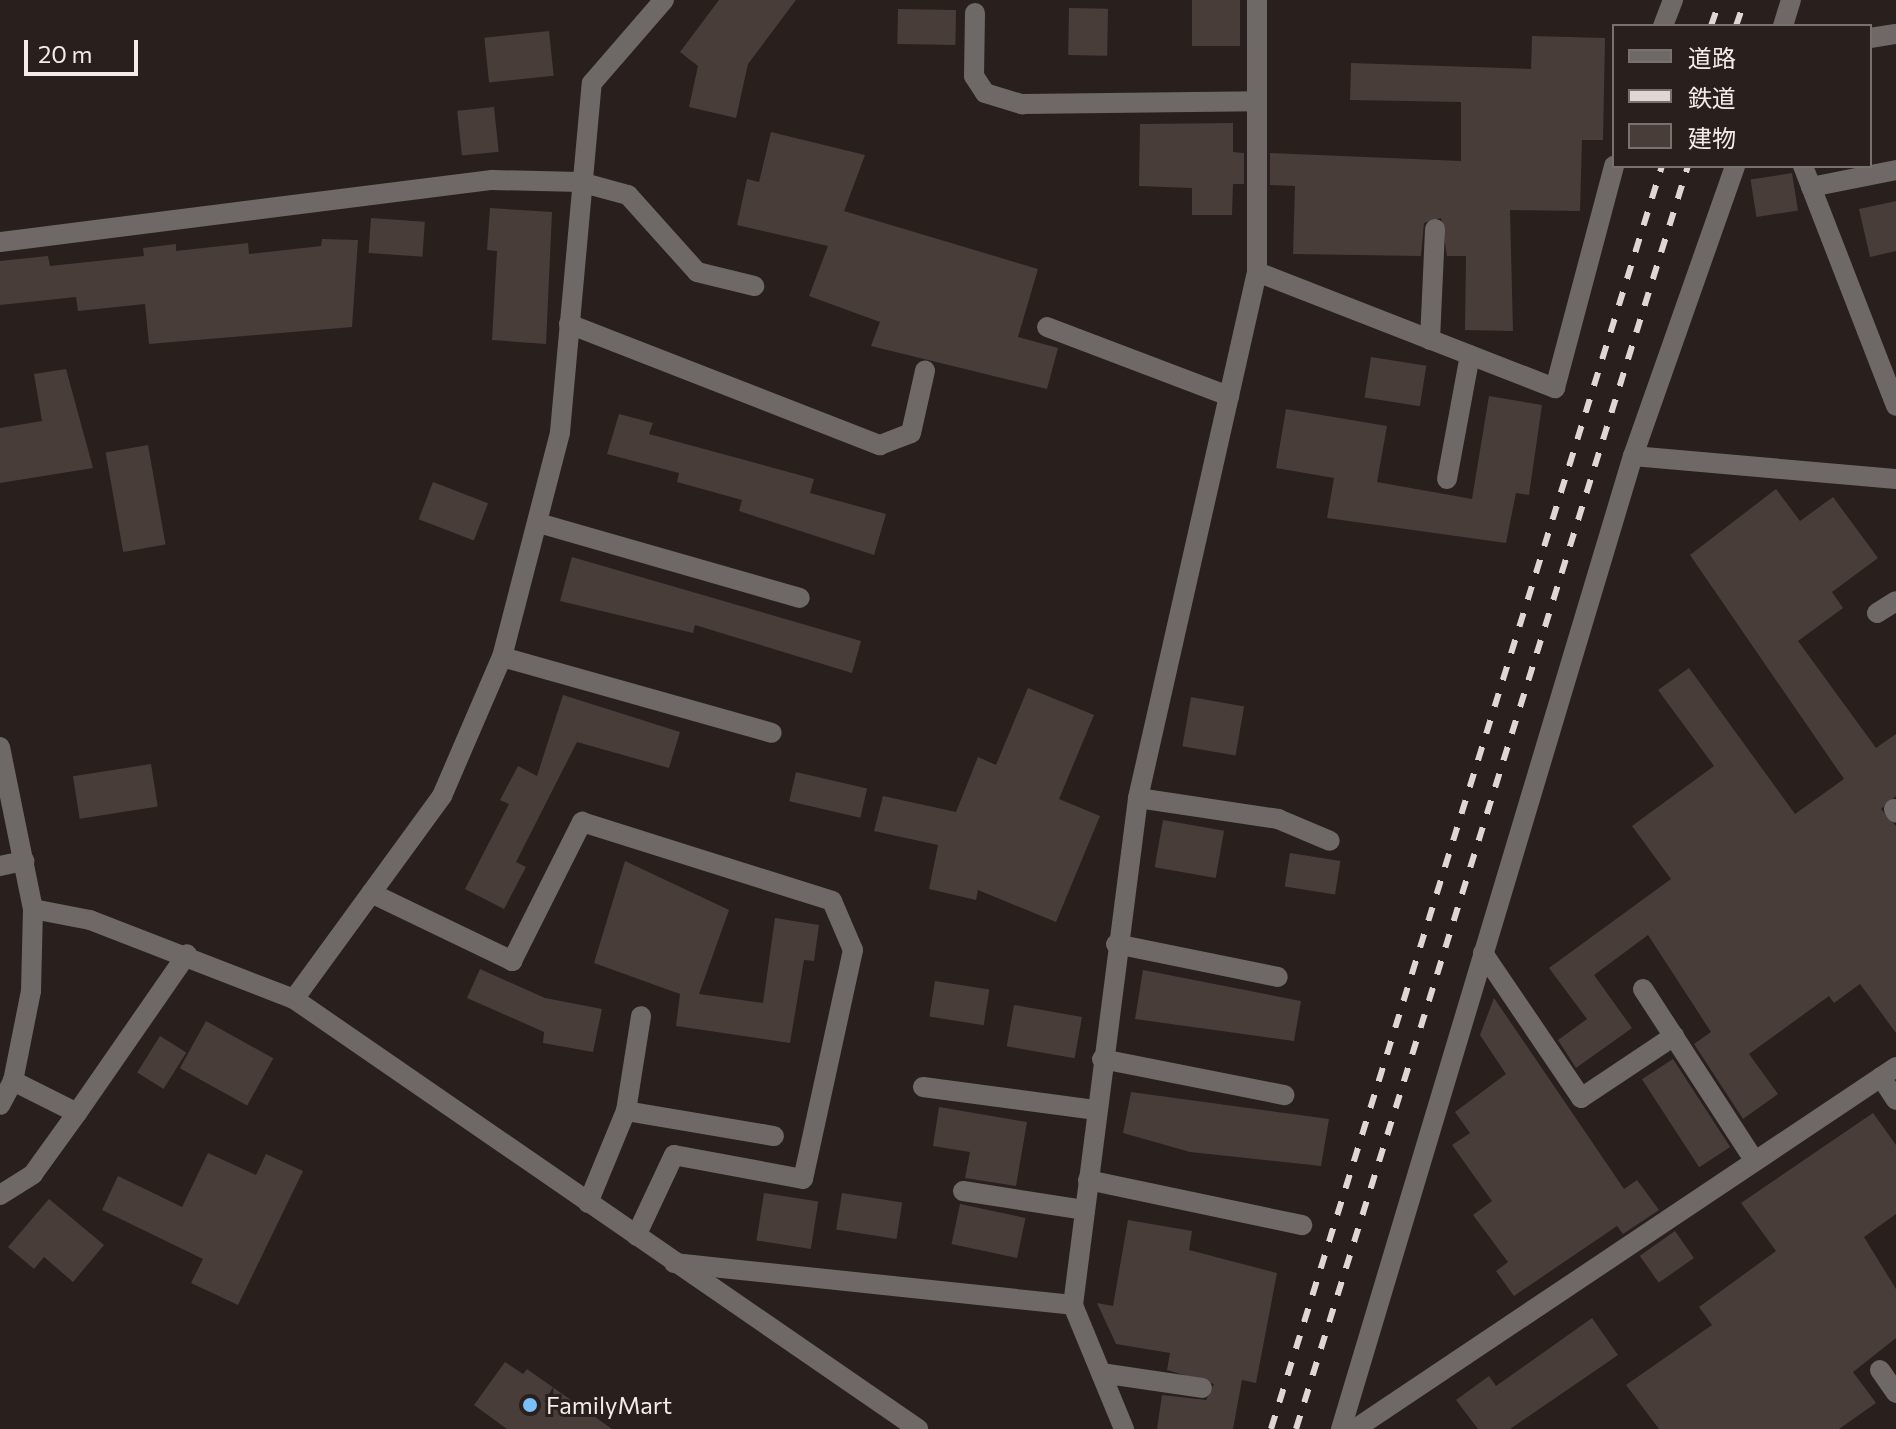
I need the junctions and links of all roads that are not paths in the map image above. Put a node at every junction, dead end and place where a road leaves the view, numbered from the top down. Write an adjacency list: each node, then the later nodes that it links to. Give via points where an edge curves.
1 (664, 0): 15 (street, via 592,83)
2 (1257, 0): 10 (street)
3 (1673, 0): 6 (street)
4 (1791, 0): 7 (street)
5 (975, 13): 10 (street, via 974,76 985,93 1022,104)
6 (1664, 24)
7 (1784, 24)
8 (1896, 34): 9 (street)
9 (1872, 38)
10 (1257, 101): 19 (street)
11 (1613, 168): 24 (street, via 1555,388)
12 (1734, 168): 28 (street)
13 (1804, 168): 16 (street)
14 (1896, 170): 16 (street)
15 (580, 182): 18 (street, via 492,180); 20 (street, via 628,195 697,272); 21 (street)
16 (1811, 187): 27 (street)
17 (1435, 229): 23 (street)
18 (0, 242)
19 (1257, 272): 23 (street); 26 (street)
20 (754, 286)
21 (569, 324): 25 (street, via 880,445 911,433); 31 (street)
22 (1047, 327): 26 (street)
23 (1430, 340): 24 (street)
24 (1470, 355): 29 (street)
25 (925, 371)
26 (1229, 396): 38 (street)
27 (1896, 406)
28 (1633, 456): 30 (street); 45 (street)
29 (1447, 479)
30 (1896, 479)
31 (542, 524): 32 (street); 35 (street)
32 (800, 598)
33 (1896, 601): 34 (street)
34 (1877, 613)
35 (502, 657): 36 (street); 42 (street, via 442,796)
36 (772, 733)
37 (0, 747): 40 (street)
38 (1138, 798): 39 (street, via 1278,819); 44 (street)
39 (1330, 841)
40 (24, 861): 41 (street); 43 (street)
41 (0, 866)
42 (371, 893): 49 (street); 70 (street, via 512,961 582,822 832,901 853,950 803,1179 674,1155)
43 (33, 909): 46 (street); 54 (street, via 31,991)
44 (1116, 944): 47 (street); 52 (street)
45 (1483, 953): 51 (street, via 1581,1098); 79 (street)
46 (187, 954): 49 (street); 61 (street)
47 (1278, 977)
48 (1643, 989): 51 (street)
49 (294, 999): 67 (street)
50 (641, 1016): 60 (street)
51 (1674, 1036): 63 (street)
52 (1102, 1059): 56 (street); 59 (street)
53 (1889, 1072): 57 (street); 63 (street)
54 (13, 1081): 58 (street); 61 (street)
55 (923, 1087): 59 (street)
56 (1284, 1095)
57 (1896, 1100)
58 (0, 1105)
59 (1096, 1110): 64 (street)
60 (626, 1111): 62 (street); 67 (street)
61 (77, 1113): 66 (street, via 33,1174)
62 (774, 1136)
63 (1754, 1160): 80 (street)
64 (1088, 1180): 68 (street); 69 (street)
65 (963, 1191): 68 (street)
66 (0, 1195)
67 (588, 1203): 70 (street)
68 (1084, 1210): 72 (street)
69 (1302, 1225)
70 (636, 1236): 71 (street)
71 (674, 1263): 72 (street); 77 (street)
72 (1073, 1305): 74 (street)
73 (1880, 1370): 76 (street)
74 (1101, 1373): 75 (street); 78 (street)
75 (1202, 1388)
76 (1896, 1393)
77 (918, 1429)
78 (1124, 1429)
79 (1341, 1429)
80 (1355, 1429)

